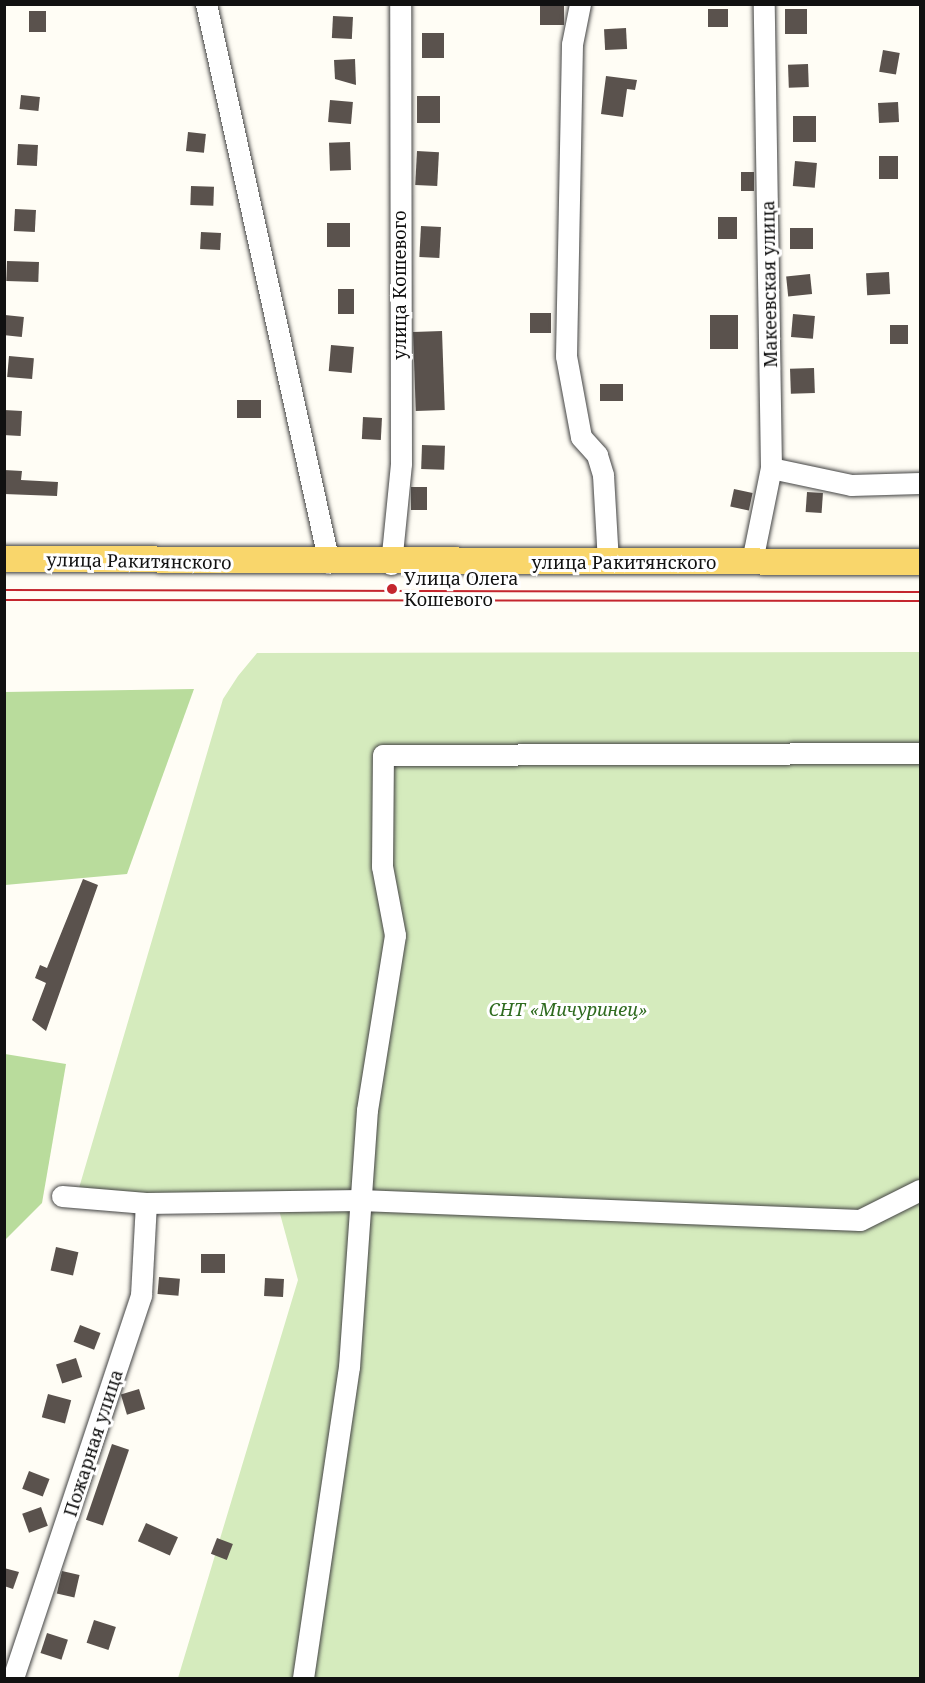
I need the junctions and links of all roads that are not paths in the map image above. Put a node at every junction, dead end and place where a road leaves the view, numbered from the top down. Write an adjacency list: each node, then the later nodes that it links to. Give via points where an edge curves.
1 (206, 4): 11 (street)
2 (400, 4): 12 (street, улица Кошевого, via 401,463)
3 (580, 4): 8 (street, via 572,44 566,356 581,437 597,455 603,476)
4 (764, 4): 5 (street, Макеевская улица)
5 (771, 468): 6 (street, via 851,485); 9 (street, Макеевская улица)
6 (921, 483)
7 (4, 559): 11 (main road, улица Ракитянского)
8 (608, 561): 9 (main road, улица Ракитянского); 12 (main road, улица Ракитянского)
9 (752, 561): 10 (main road, улица Ракитянского)
10 (921, 562)
11 (329, 563): 12 (main road, улица Ракитянского)
12 (391, 564)
13 (921, 753): 16 (street, via 383,755 382,866 395,935 367,1110)
14 (921, 1190): 16 (street, via 860,1220)
15 (62, 1196): 17 (street)
16 (360, 1200): 17 (street); 19 (street, via 349,1367)
17 (146, 1203): 18 (street, Пожарная улица, via 141,1295)
18 (13, 1678)
19 (303, 1678)

